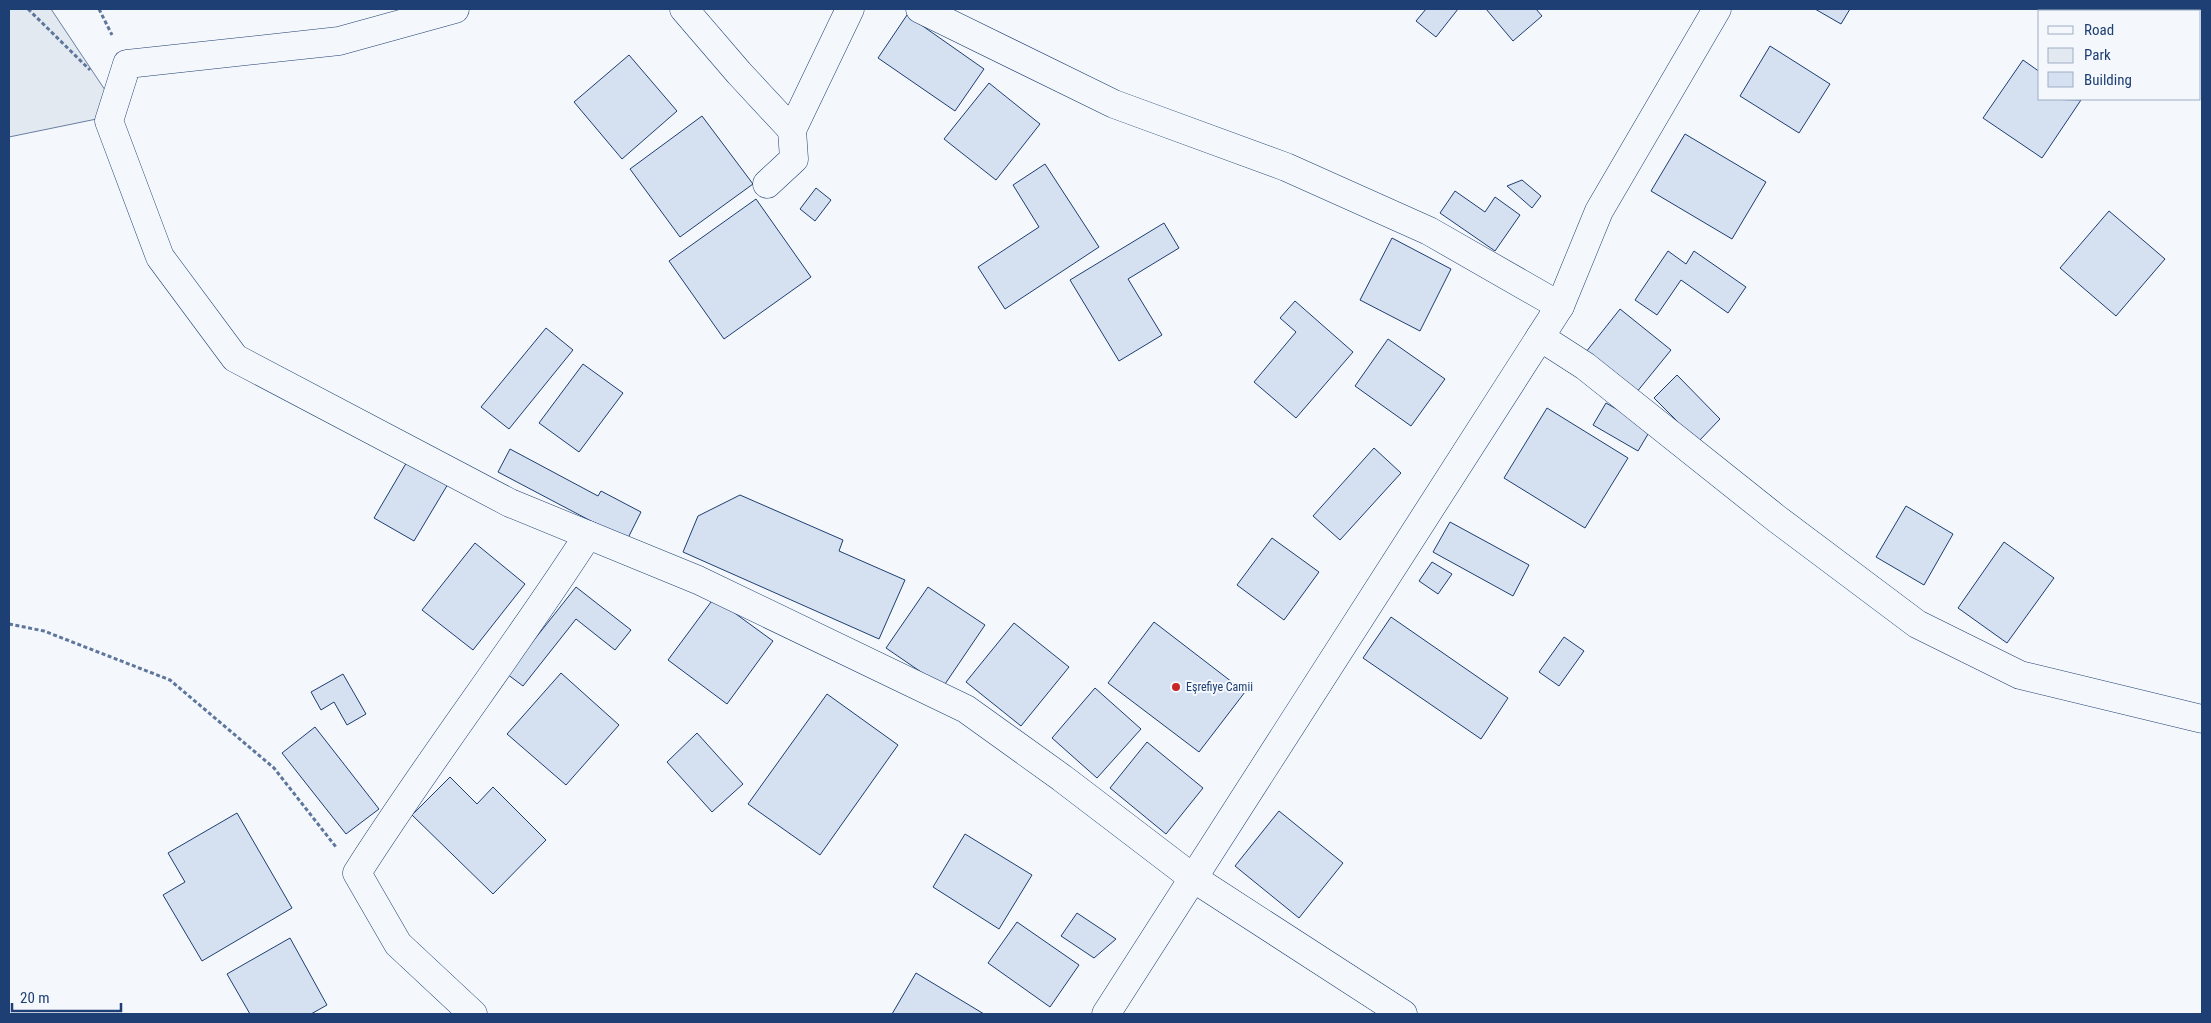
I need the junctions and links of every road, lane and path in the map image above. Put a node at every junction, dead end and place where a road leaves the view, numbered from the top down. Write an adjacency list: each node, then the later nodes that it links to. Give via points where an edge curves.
1 (28, 9): 7 (path)
2 (454, 9): 7 (street, via 339,41 127,64)
3 (684, 9): 8 (street)
4 (850, 9): 8 (street)
5 (920, 9): 10 (street, via 1114,104 1286,167 1428,231)
6 (1717, 9): 10 (street, via 1599,211)
7 (117, 97): 12 (street, via 109,121 160,257 235,358 510,503)
8 (792, 130): 9 (street, via 794,159)
9 (767, 184)
10 (1560, 306): 11 (street)
11 (1540, 337): 14 (street, via 1585,366 1777,519 1917,624 2020,675); 16 (street)
12 (588, 535): 15 (street, via 398,807); 16 (street, via 698,580 966,710)
13 (9, 624): 15 (path, via 44,631 170,680 274,768)
14 (2202, 719)
15 (357, 873): 17 (street, via 398,944)
16 (1193, 878): 18 (street); 19 (street)
17 (473, 1014)
18 (1106, 1014)
19 (1403, 1014)

